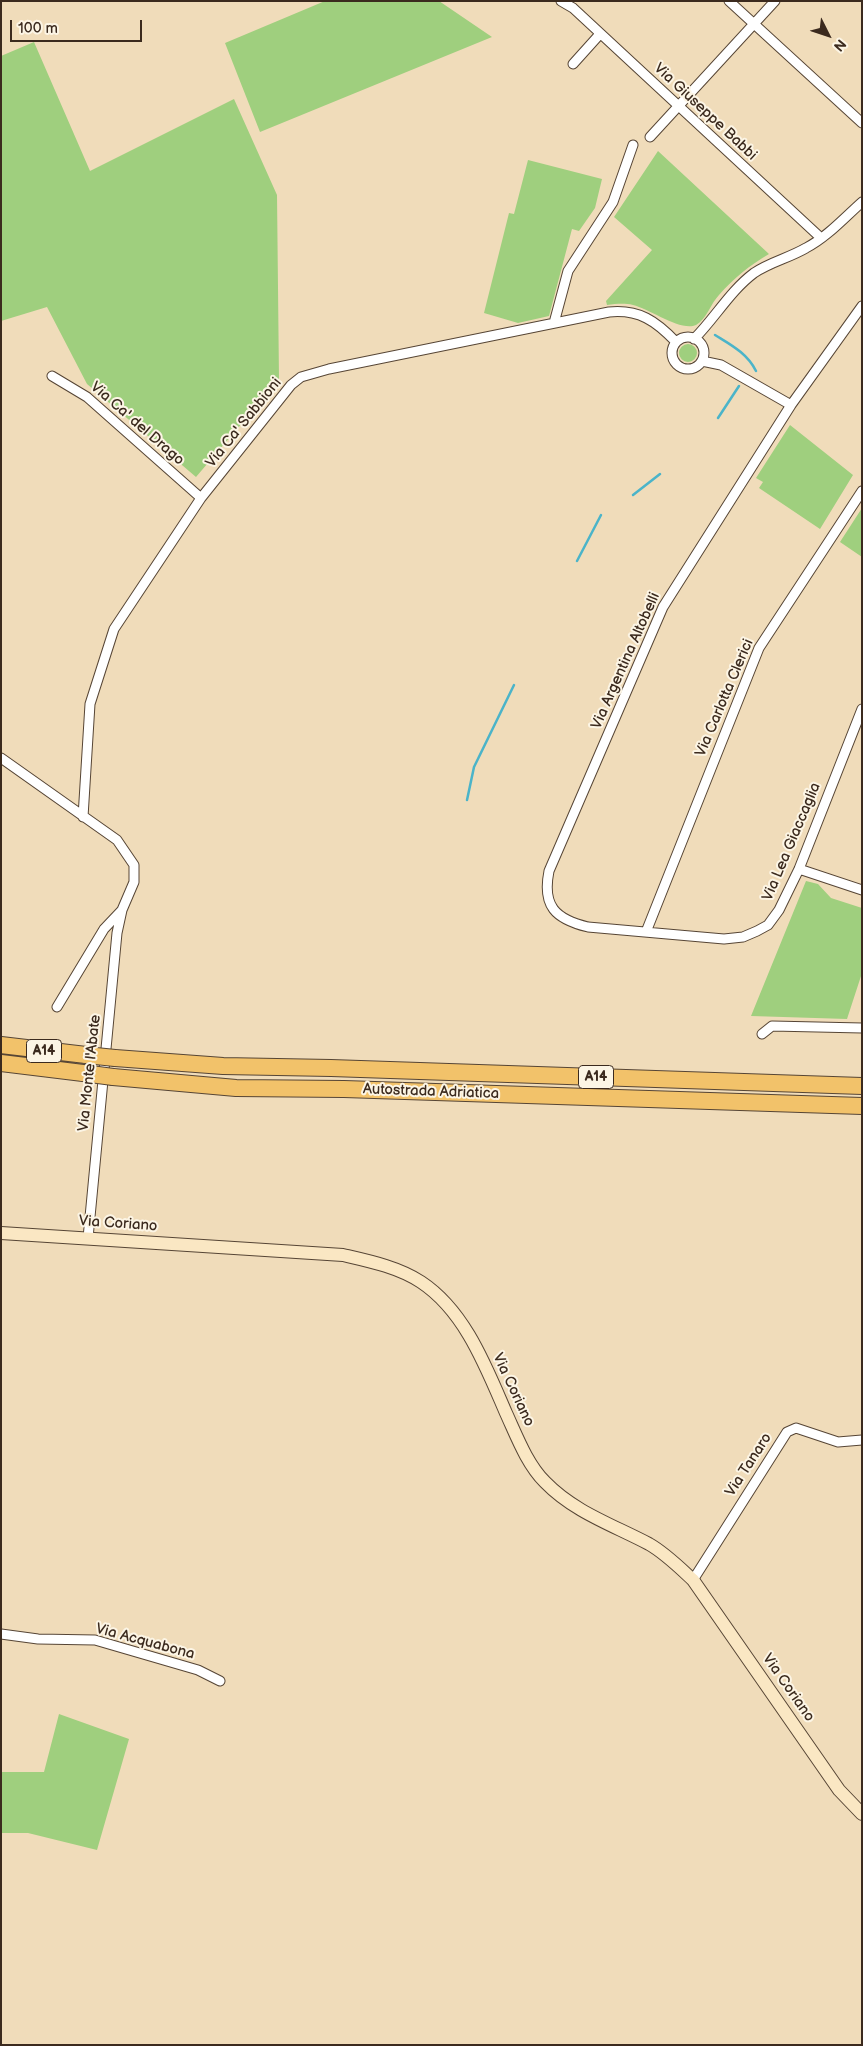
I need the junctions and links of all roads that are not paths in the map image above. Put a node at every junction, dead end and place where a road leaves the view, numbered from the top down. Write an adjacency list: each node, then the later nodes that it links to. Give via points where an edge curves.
1 (561, 1): 5 (street, Via Giuseppe Babbi)
2 (728, 1): 4 (street)
3 (775, 1): 4 (street)
4 (754, 25): 7 (street); 8 (street)
5 (600, 34): 6 (street); 7 (street, Via Giuseppe Babbi)
6 (573, 64)
7 (679, 106): 9 (street); 12 (street, Via Giuseppe Babbi)
8 (862, 123)
9 (650, 137)
10 (633, 145): 14 (street, via 613,202 568,271)
11 (862, 202): 12 (street)
12 (821, 238): 15 (street, via 753,274 730,295 712,321)
13 (862, 306): 19 (street, Via Argentina Altobelli)
14 (554, 323): 16 (street, Via Ca' Sabbioni, via 623,311 659,325); 21 (street, Via Ca' Sabbioni, via 301,377 291,385)
15 (694, 338): 16 (street, via 685,337); 17 (street, via 702,346)
16 (676, 342): 17 (street, via 672,357 678,366 694,368)
17 (702, 360): 19 (street, via 722,365)
18 (52, 376): 21 (street, Via Ca' del Drago, via 87,396)
19 (791, 405): 28 (street, Via Argentina Altobelli, via 663,607 549,871 548,902 570,923)
20 (862, 491): 29 (street, Via Carlotta Clerici, via 759,648)
21 (201, 498): 24 (street, Via Ca' Sabbioni, via 114,629 90,704)
22 (862, 709): 25 (street, Via Lea Giaccaglia)
23 (1, 758): 24 (street, Via Monte l'Abate)
24 (82, 817): 27 (street, Via Monte l'Abate, via 117,840 134,865 134,882)
25 (798, 869): 26 (street); 29 (street, Via Lea Giaccaglia, via 780,910 768,925 743,937 724,939)
26 (862, 890)
27 (122, 910): 30 (street, Via Monte l'Abate, via 104,929); 38 (street, Via Monte l'Abate)
28 (588, 927): 29 (street, Via Lea Giaccaglia)
29 (646, 932)
30 (57, 1007)
31 (862, 1028): 32 (street, via 772,1026)
32 (762, 1034)
33 (1, 1045): 35 (highway, Autostrada Adriatica / A14, bridge, via 223,1066)
34 (1, 1063): 36 (highway, Autostrada Adriatica / A14, bridge, via 236,1088)
35 (862, 1086)
36 (862, 1106)
37 (1, 1233): 38 (main road, Via Coriano)
38 (88, 1238): 40 (main road, Via Coriano, via 343,1254 392,1268 420,1281 441,1298 461,1323 484,1362 524,1452 544,1481 572,1505 650,1545)
39 (862, 1440): 40 (street, Via Tanaro, via 838,1442 796,1428 787,1432)
40 (692, 1580): 43 (main road, Via Coriano, via 839,1790)
41 (1, 1634): 42 (street, Via Acquabona, via 95,1640 198,1670)
42 (220, 1681)
43 (862, 1814)

